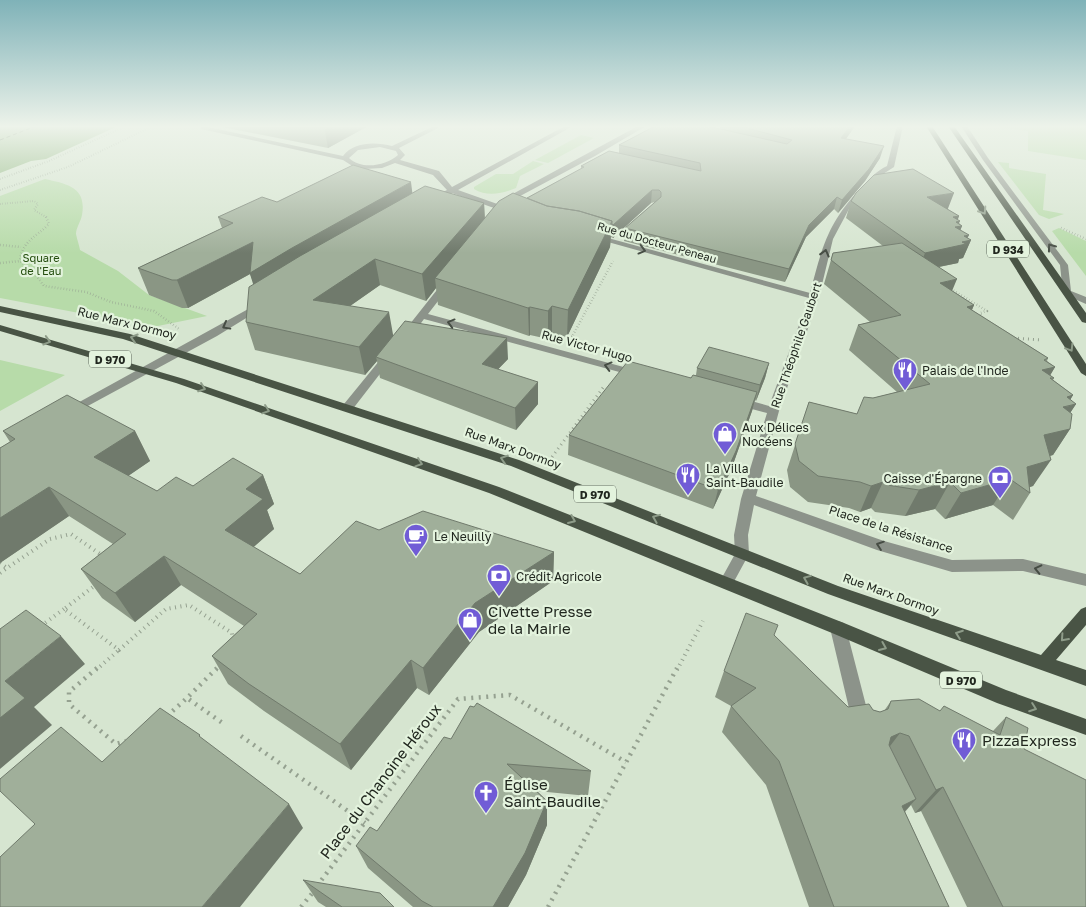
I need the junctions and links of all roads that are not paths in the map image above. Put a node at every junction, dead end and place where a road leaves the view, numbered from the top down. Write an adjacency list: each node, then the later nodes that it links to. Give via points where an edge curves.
1 (422, 168): 8 (street, via 436,172)
2 (491, 168): 8 (street)
3 (567, 168): 9 (street)
4 (887, 168): 18 (street, Rue Théophile Gaubert, one-way to 4, via 835,225 846,208)
5 (956, 168): 27 (main road, D 934, one-way to 27)
6 (979, 168): 14 (main road, D 934)
7 (993, 168): 13 (street)
8 (451, 190): 9 (street); 10 (street)
9 (495, 206): 11 (street); 12 (street)
10 (420, 208)
11 (523, 216)
12 (500, 217)
13 (1034, 223): 14 (street); 17 (street, one-way to 13, via 1064,265)
14 (1020, 226): 17 (main road, D 934)
15 (581, 232): 18 (street, Rue du Docteur Peneau, one-way to 18)
16 (452, 276): 22 (street)
17 (1066, 292): 20 (street); 23 (main road, D 934)
18 (814, 298): 31 (street, Rue Théophile Gaubert)
19 (271, 299): 25 (street, one-way to 25)
20 (1086, 301)
21 (0, 309): 25 (main road, Rue Marx Dormoy / D 970, one-way to 21, via 126,336)
22 (422, 316): 28 (street, Rue Victor Hugo, one-way to 22); 30 (street)
23 (1086, 320)
24 (0, 328): 26 (main road, D 970, one-way to 26)
25 (180, 352): 26 (street); 30 (main road, Rue Marx Dormoy / D 970)
26 (146, 370): 32 (street); 36 (main road, D 970, one-way to 36, via 494,490)
27 (1086, 373)
28 (645, 376)
29 (727, 398): 31 (street)
30 (348, 407): 34 (main road, Rue Marx Dormoy / D 970, one-way to 30, via 540,473)
31 (773, 411): 33 (street, Rue Théophile Gaubert)
32 (57, 418)
33 (748, 499): 34 (street, Rue Théophile Gaubert, via 741,535); 35 (street, Place de la Résistance, one-way to 33, via 1023,565 952,566 882,546)
34 (742, 554): 36 (street, Rue Théophile Gaubert); 39 (main road, Rue Marx Dormoy / D 970, one-way to 34, via 833,590)
35 (1086, 580)
36 (726, 583): 38 (main road, D 970)
37 (1086, 614): 39 (main road, one-way to 39)
38 (838, 628): 41 (main road, D 970, one-way to 41, via 1003,697); 42 (street)
39 (1043, 664): 40 (main road, D 970)
40 (1086, 678)
41 (1086, 727)
42 (863, 728)

